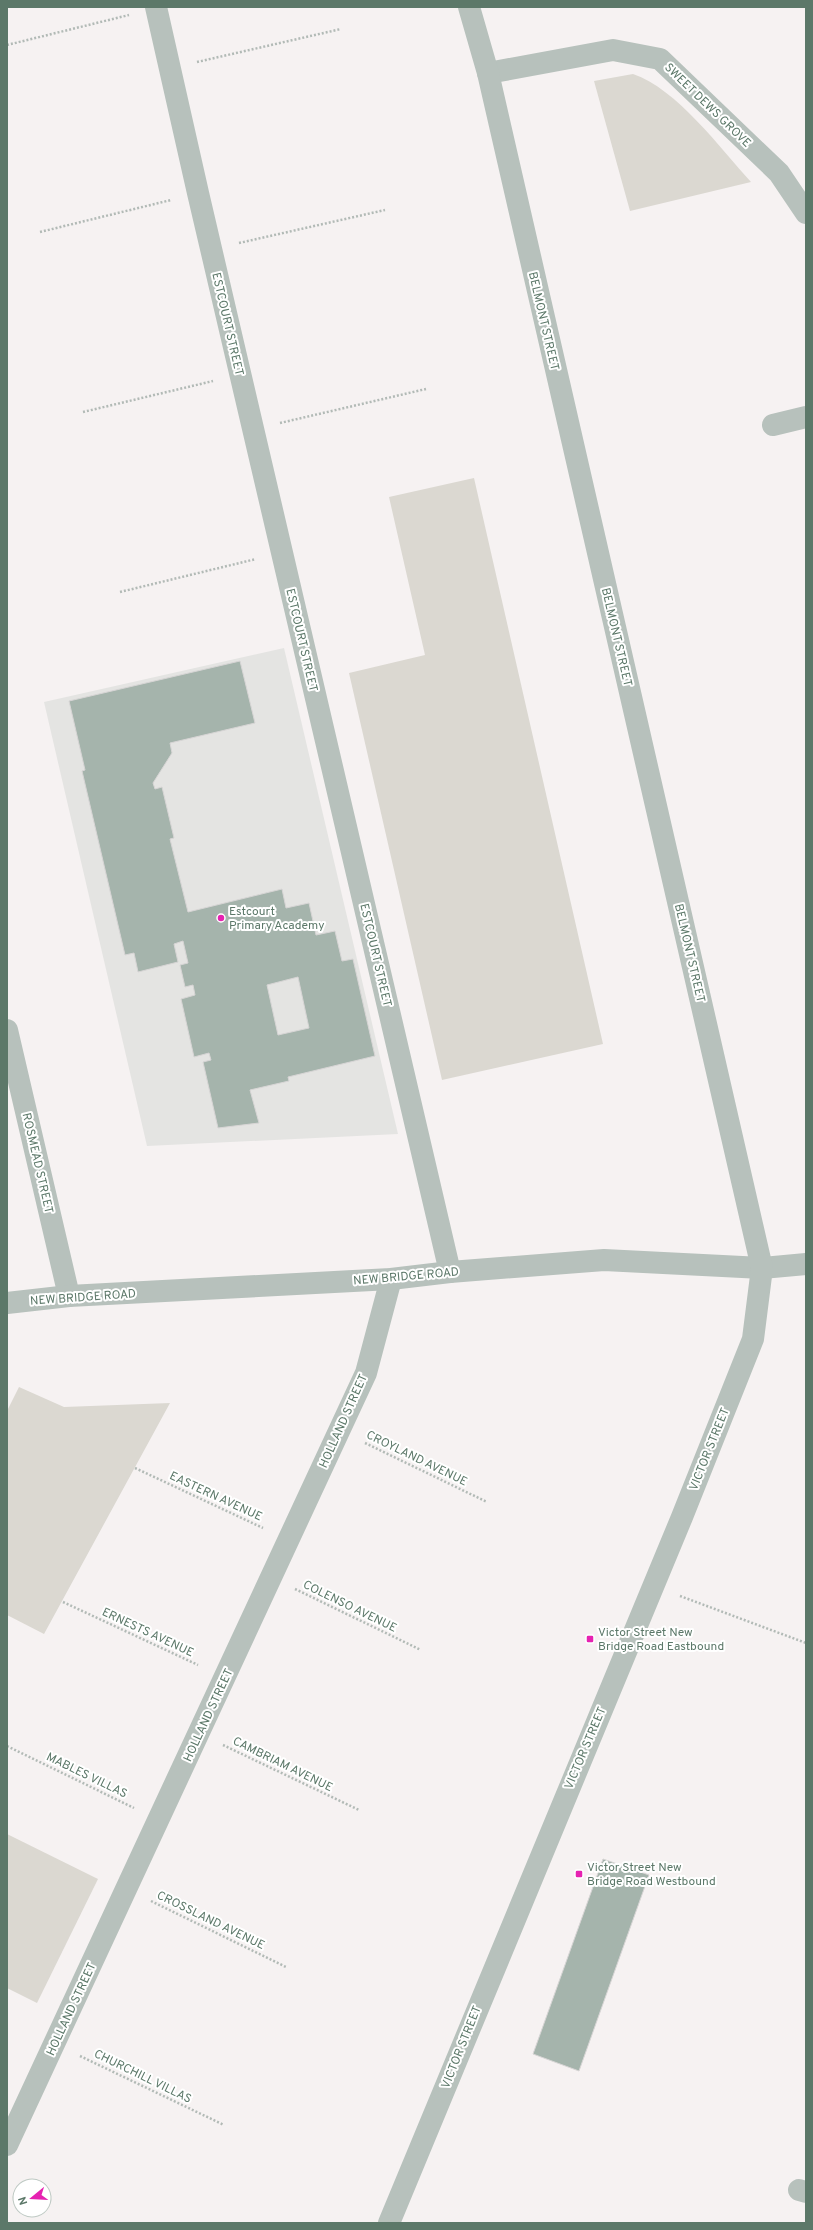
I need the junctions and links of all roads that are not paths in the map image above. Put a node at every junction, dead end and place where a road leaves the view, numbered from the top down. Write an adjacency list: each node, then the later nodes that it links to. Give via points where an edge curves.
1 (469, 7): 3 (street, BELMONT STREET)
2 (156, 8): 10 (street, ESTCOURT STREET)
3 (488, 73): 4 (street, SWEET DEWS GROVE, via 612,50 660,60 779,173); 9 (street, BELMONT STREET)
4 (806, 213)
5 (806, 417): 6 (street)
6 (773, 425)
7 (7, 1030): 12 (street, ROSMEAD STREET)
8 (806, 1264): 9 (street, NEW BRIDGE ROAD)
9 (762, 1268): 10 (street, NEW BRIDGE ROAD, via 604,1260); 15 (street, VICTOR STREET, via 753,1339)
10 (450, 1272): 11 (street, NEW BRIDGE ROAD)
11 (391, 1279): 12 (street, NEW BRIDGE ROAD); 14 (street, HOLLAND STREET, via 366,1373)
12 (69, 1296): 13 (street, NEW BRIDGE ROAD)
13 (7, 1303)
14 (7, 2145)
15 (389, 2223)

